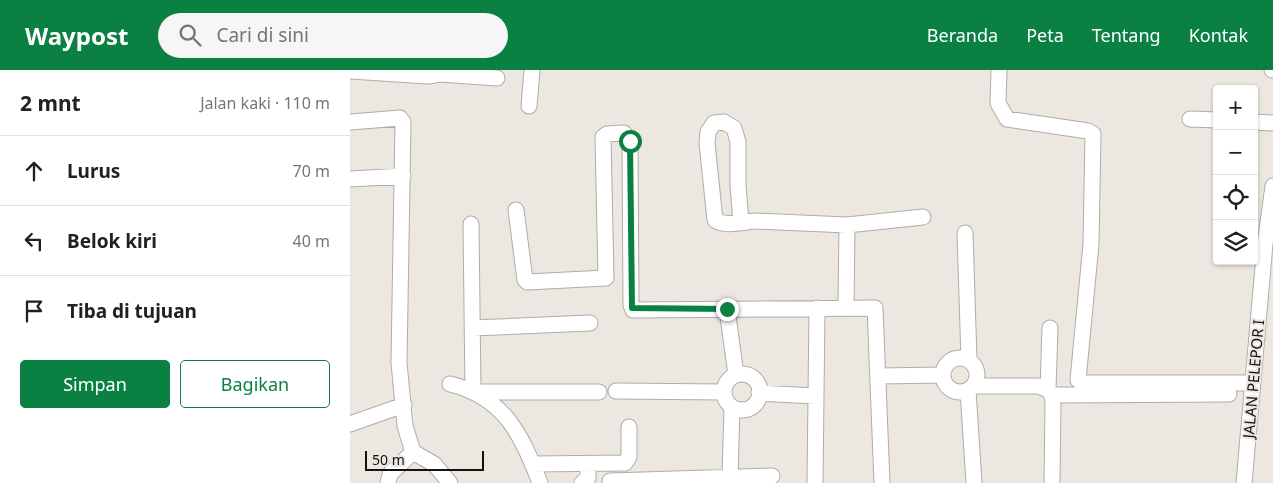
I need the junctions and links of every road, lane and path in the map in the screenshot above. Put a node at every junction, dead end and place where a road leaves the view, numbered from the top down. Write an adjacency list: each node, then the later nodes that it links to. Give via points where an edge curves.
1 (532, 70): 6 (street)
2 (999, 70): 34 (street, via 998,103 1007,118 1093,134 1091,244 1078,380 1082,383)
3 (350, 71): 4 (street)
4 (444, 72): 5 (street)
5 (496, 78)
6 (530, 106)
7 (1190, 119): 8 (street)
8 (1213, 120)
9 (350, 122): 12 (street, via 402,120)
10 (1258, 122): 11 (street)
11 (1273, 123)
12 (402, 176): 13 (street); 45 (street, via 399,363)
13 (350, 179)
14 (1273, 186): 21 (street, JALAN PELEPOR I)
15 (516, 210): 23 (street, via 527,282)
16 (923, 217): 19 (street)
17 (741, 222): 17 (street, via 738,142 734,128 724,122 714,123 708,132 707,143 715,220); 19 (street)
18 (471, 224): 28 (street)
19 (847, 225): 24 (street)
20 (965, 233): 30 (street)
21 (1269, 244): 34 (street, JALAN PELEPOR I)
22 (633, 276): 23 (street); 23 (street, via 630,141 624,133 607,134 604,137); 26 (street, via 634,310)
23 (606, 278)
24 (846, 307): 25 (street); 33 (street, via 875,308)
25 (817, 308): 26 (street); 44 (street)
26 (727, 309): 31 (street)
27 (590, 323): 28 (street)
28 (472, 328): 38 (street)
29 (1050, 328): 41 (street)
30 (969, 360): 32 (street, via 952,360); 36 (street, via 977,375)
31 (736, 375): 40 (street); 42 (street, via 752,378 759,387)
32 (943, 375): 33 (street); 36 (street, via 951,390 957,392)
33 (879, 376): 60 (street)
34 (1254, 382): 63 (street, JALAN PELEPOR I)
35 (450, 384): 38 (street)
36 (971, 388): 41 (street, via 1038,386); 61 (street)
37 (616, 391): 40 (street)
38 (473, 392): 39 (street); 50 (street, via 505,414)
39 (599, 392)
40 (724, 392): 46 (street)
41 (1050, 392): 43 (street); 62 (street)
42 (759, 393): 44 (street); 46 (street, via 750,408 738,410)
43 (1230, 394)
44 (816, 396): 59 (street)
45 (404, 404): 47 (street); 49 (street)
46 (732, 407): 53 (street)
47 (350, 424)
48 (630, 428): 51 (street, via 628,462)
49 (413, 452): 55 (street, via 390,474); 56 (street, via 434,464)
50 (532, 464): 51 (street); 57 (street)
51 (588, 464): 58 (street, via 588,478)
52 (772, 476): 53 (street)
53 (730, 478): 54 (street)
54 (610, 481)
55 (388, 483)
56 (450, 483)
57 (540, 483)
58 (582, 483)
59 (815, 483)
60 (882, 483)
61 (974, 483)
62 (1052, 483)
63 (1244, 483)

